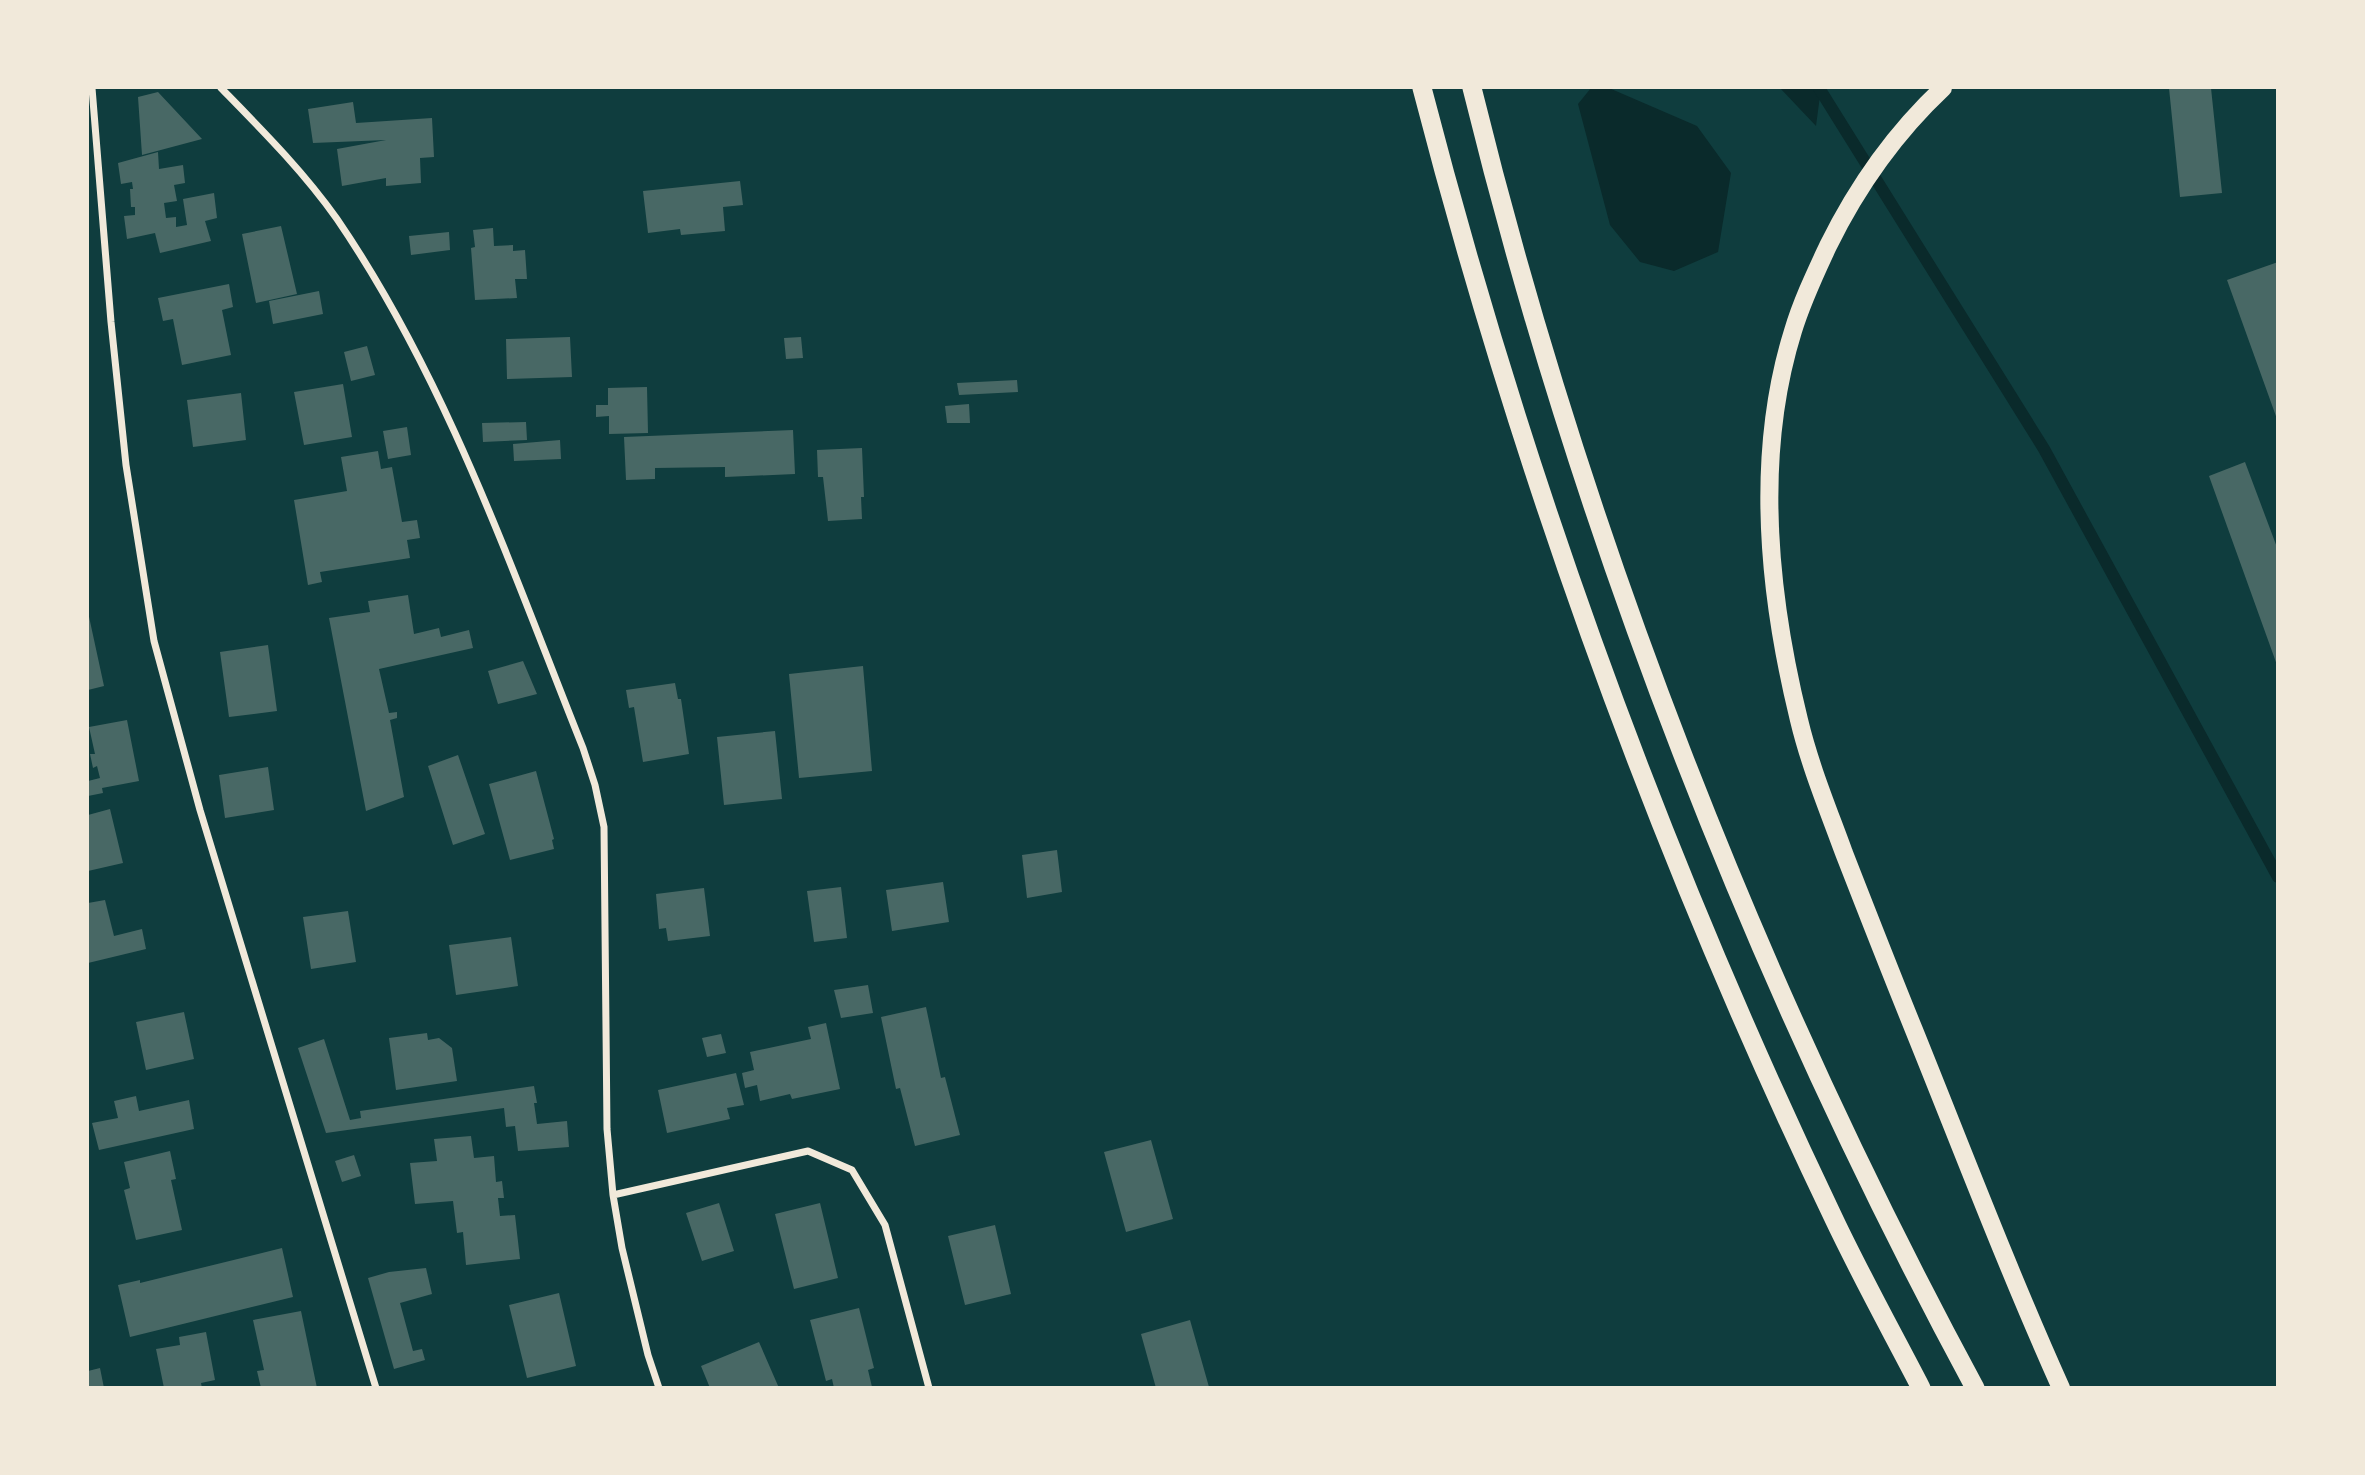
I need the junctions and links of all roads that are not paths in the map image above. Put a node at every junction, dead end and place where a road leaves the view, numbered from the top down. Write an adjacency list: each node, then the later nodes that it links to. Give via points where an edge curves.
1 (92, 88): 7 (street, via 126,466 154,641 200,810)
2 (221, 88): 6 (street, via 317,193 371,273 409,341 470,467 583,748 604,827 607,1129)
3 (1422, 88): 10 (highway, via 1523,441 1621,722 1756,1051 1835,1222)
4 (1472, 88): 11 (highway, via 1534,317 1625,598 1676,733 1740,894 1828,1092)
5 (1943, 88): 12 (main road, via 1920,109 1864,183 1800,311 1776,408 1770,539 1786,657 1817,781)
6 (613, 1195): 8 (street, via 622,1248); 9 (street, via 807,1152 852,1170 885,1225)
7 (376, 1388)
8 (659, 1388)
9 (929, 1388)
10 (1921, 1388)
11 (1975, 1388)
12 (2061, 1388)

